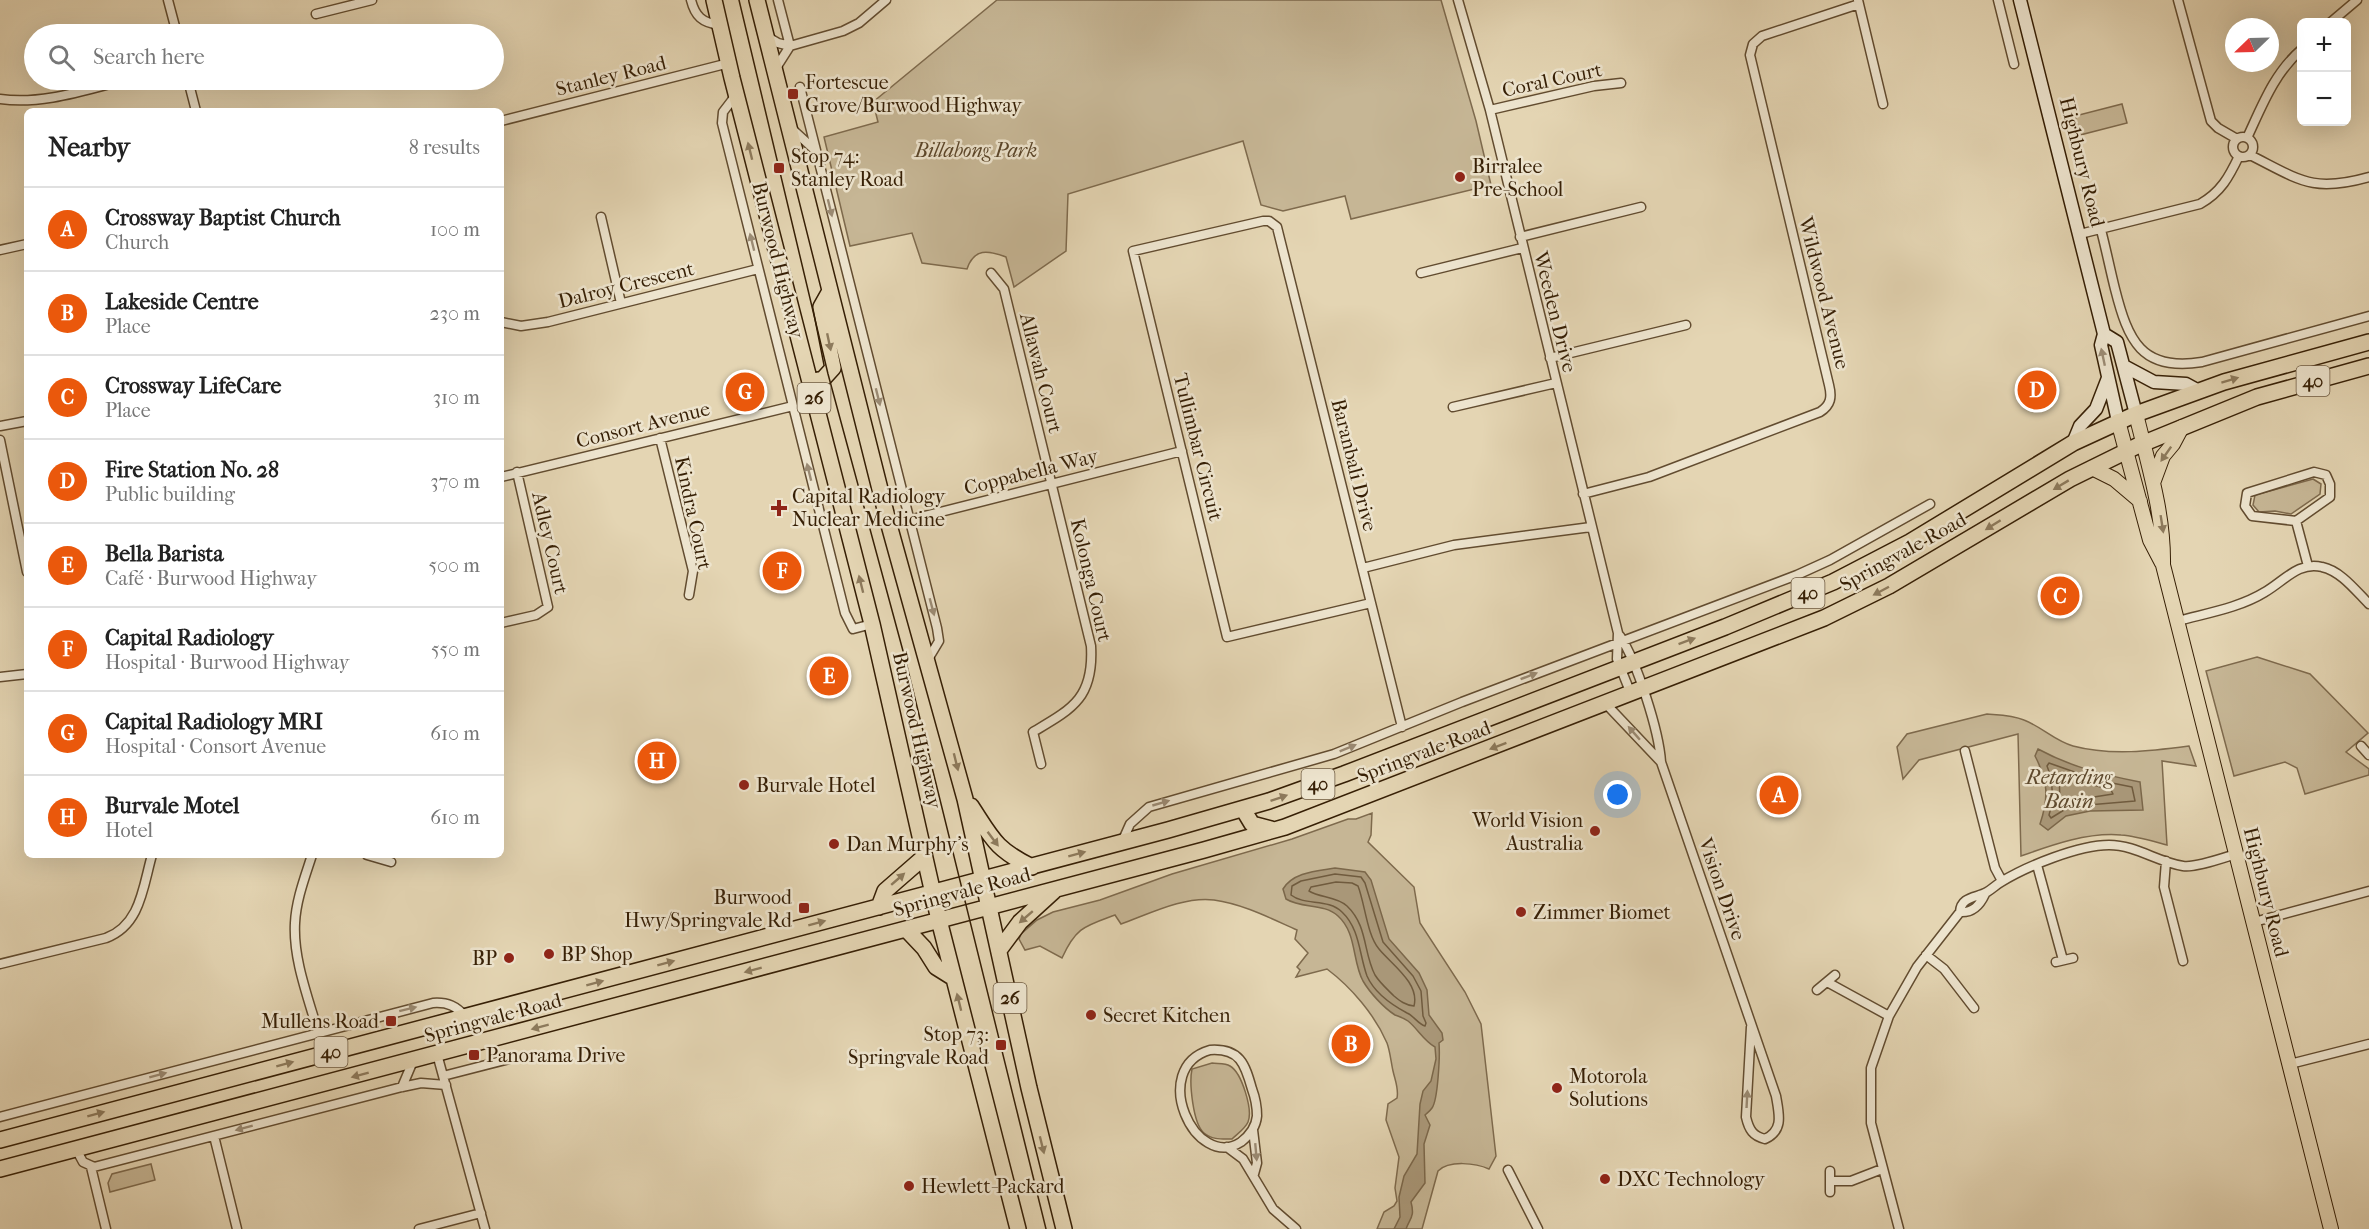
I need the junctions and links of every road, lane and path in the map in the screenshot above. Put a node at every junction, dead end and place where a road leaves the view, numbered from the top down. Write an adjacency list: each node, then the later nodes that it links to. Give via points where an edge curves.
1 (168, 0): 16 (street)
2 (372, 0): 14 (street)
3 (691, 0): 17 (street, via 702,20)
4 (714, 0): 17 (highway, Burwood Highway / 26)
5 (757, 0): 18 (highway, Burwood Highway / 26)
6 (778, 0): 19 (street)
7 (886, 0): 19 (street, via 843,32)
8 (1458, 0): 32 (street, Weeden Drive)
9 (1998, 0): 22 (street)
10 (2020, 0): 45 (main road, Highbury Road)
11 (2178, 0): 36 (street, via 2211,121)
12 (2357, 0): 15 (street)
13 (1858, 2): 30 (street); 85 (street, Wildwood Avenue, via 1762,36 1750,55 1830,385 1829,404 1820,412 1649,477)
14 (316, 14)
15 (2336, 18)
16 (174, 24)
17 (720, 25): 21 (highway, Burwood Highway / 26)
18 (765, 35): 19 (street); 23 (highway, Burwood Highway / 26)
19 (790, 46): 23 (street)
20 (2297, 53): 35 (street, via 2277,76)
21 (729, 63): 28 (highway, Burwood Highway / 26); 33 (street, Stanley Road)
22 (2014, 64)
23 (774, 71): 34 (highway, Burwood Highway / 26)
24 (1621, 83): 32 (street, Coral Court)
25 (800, 87): 37 (street, Burwood Highway)
26 (86, 90): 29 (street, via 32,100)
27 (191, 90): 31 (street)
28 (736, 95): 50 (street, Burwood Highway, one-way to 28, via 722,123 723,112); 64 (highway, Burwood Highway / 26, one-way to 28)
29 (0, 99)
30 (1883, 104)
31 (195, 108)
32 (1490, 110): 46 (street, Weeden Drive)
33 (504, 120)
34 (788, 126): 37 (street); 53 (highway, Burwood Highway / 26)
35 (2247, 138): 36 (street); 38 (street, via 2252,148)
36 (2237, 139): 39 (street)
37 (816, 152): 88 (street, Burwood Highway, one-way to 88)
38 (2250, 155): 39 (street); 40 (street, via 2313,184 2335,185)
39 (2239, 156): 44 (street, via 2221,188 2200,204)
40 (2369, 177)
41 (1641, 207): 46 (street)
42 (601, 217): 54 (street)
43 (1263, 221): 78 (street, Tullimbar Circuit, via 1133,251); 95 (street, Baranbali Drive, via 1274,224 1280,232)
44 (2101, 230): 45 (street); 55 (street, Highbury Road, via 2125,326 2149,355 2177,365 2202,362)
45 (2080, 234): 58 (main road, Highbury Road)
46 (1520, 237): 48 (street, Weeden Drive)
47 (24, 245): 49 (street)
48 (1522, 248): 52 (street); 60 (street, Weeden Drive)
49 (0, 250)
50 (758, 269): 54 (street, Dalroy Crescent); 67 (street, Burwood Highway)
51 (991, 273): 84 (street, Allawah Court, via 1004,289)
52 (1421, 273)
53 (830, 291): 64 (highway, one-way to 64, via 821,307 833,368 823,379); 90 (highway, Burwood Highway / 26)
54 (621, 303): 56 (street, Dalroy Crescent, via 534,325)
55 (2369, 316)
56 (504, 323)
57 (1686, 325): 60 (street)
58 (2104, 334): 61 (main road, Highbury Road, via 2117,342); 63 (main road, Highbury Road, one-way to 58, via 2101,345)
59 (2369, 342): 66 (highway, Springvale Road / 40, one-way to 59)
60 (1550, 358): 65 (street, Weeden Drive)
61 (2124, 366): 66 (main road, via 2154,382 2186,384); 69 (main road, Highbury Road)
62 (2369, 366): 73 (highway, Springvale Road / 40, via 2265,395)
63 (2108, 378): 71 (main road, Highbury Road); 76 (main road, via 2096,409 2080,426)
64 (810, 382): 101 (highway, Burwood Highway / 26, one-way to 64)
65 (1556, 382): 68 (street); 85 (street, Weeden Drive)
66 (2197, 390): 69 (highway, Springvale Road / 40)
67 (793, 406): 74 (street, Consort Avenue); 101 (street, Burwood Highway, one-way to 67, via 853,629 845,613)
68 (1453, 407)
69 (2136, 414): 71 (highway, Springvale Road / 40); 77 (main road, Highbury Road)
70 (24, 422): 72 (street)
71 (2118, 422): 76 (highway, Springvale Road / 40); 79 (main road, Highbury Road)
72 (0, 426)
73 (2182, 427): 77 (highway, Springvale Road / 40); 83 (main road, one-way to 83, via 2163,456)
74 (660, 438): 81 (street, Consort Avenue); 96 (street, Kindra Court, via 693,572)
75 (0, 440): 92 (street)
76 (2073, 443): 104 (highway, Springvale Road / 40, one-way to 76, via 1847,576)
77 (2143, 443): 79 (highway, Springvale Road / 40); 83 (main road, Highbury Road)
78 (1182, 451): 84 (street, Coppabella Way); 97 (street, Tullimbar Circuit, via 1227,637)
79 (2126, 451): 80 (highway, Springvale Road / 40); 86 (main road, Highbury Road)
80 (2092, 468): 86 (main road, via 2114,479); 107 (highway, Springvale Road / 40, one-way to 107, via 1861,601)
81 (517, 472): 82 (street, Consort Avenue); 100 (street, Adley Court, via 548,607 536,615)
82 (504, 476)
83 (2153, 483): 93 (main road, Highbury Road, one-way to 93, via 2163,531)
84 (1051, 484): 88 (street, Coppabella Way); 114 (street, Kolonga Court, via 1092,656 1088,682 1076,703 1033,732)
85 (1583, 494): 91 (street, Weeden Drive)
86 (2139, 501): 93 (main road, Highbury Road, via 2150,540)
87 (1930, 504): 102 (street, Springvale Road, via 1814,568)
88 (909, 520): 90 (street, Coppabella Way); 103 (street, Burwood Highway, one-way to 103, via 939,635)
89 (2296, 521): 89 (street, via 2252,516 2245,506 2247,493 2314,472 2326,476 2330,497); 94 (street)
90 (889, 525): 103 (highway, Burwood Highway / 26)
91 (1591, 526): 95 (street, via 1463,543); 102 (street, Weeden Drive)
92 (24, 557)
93 (2163, 565): 99 (main road, Highbury Road)
94 (2308, 566): 98 (street, via 2335,573); 99 (street, via 2248,601)
95 (1363, 568): 97 (street, Baranbali Drive)
96 (689, 595)
97 (1371, 603): 109 (street, Baranbali Drive)
98 (2369, 604)
99 (2178, 621): 119 (main road, Highbury Road)
100 (504, 622)
101 (872, 624): 120 (highway, Burwood Highway / 26)
102 (1619, 639): 104 (street, Weeden Drive); 104 (street, Weeden Drive, via 1617,659); 109 (street, Springvale Road, one-way to 102)
103 (927, 661): 115 (highway, Burwood Highway / 26, one-way to 115)
104 (1626, 665): 107 (street, Weeden Drive); 107 (street, Weeden Drive); 116 (highway, Springvale Road / 40, one-way to 104, via 1334,778)
105 (24, 674): 106 (street)
106 (0, 677)
107 (1636, 692): 108 (highway, Springvale Road / 40); 113 (street, Vision Drive, via 1660,750)
108 (1606, 704): 113 (street, Vision Drive, one-way to 108); 117 (highway, Springvale Road / 40, one-way to 117)
109 (1402, 727): 118 (street, Springvale Road, one-way to 109, via 1130,824 1146,808 1327,756)
110 (2361, 746): 112 (street)
111 (1965, 751): 129 (street, via 1995,868)
112 (2369, 755)
113 (1661, 762): 150 (street, Vision Drive)
114 (1041, 764)
115 (966, 798): 127 (highway, one-way to 127, via 997,846); 128 (highway, Burwood Highway / 26)
116 (1243, 809): 117 (highway, via 1252,824); 118 (highway, Springvale Road / 40)
117 (1274, 830): 130 (highway, Springvale Road / 40)
118 (1122, 842): 127 (highway, Springvale Road / 40, one-way to 118)
119 (2236, 854): 124 (street, via 2185,867); 136 (main road, Highbury Road)
120 (924, 857): 132 (highway, Burwood Highway / 26); 134 (highway, one-way to 120, via 885,891)
121 (151, 858): 142 (street, via 135,915 115,935)
122 (311, 858): 151 (street, via 298,905 295,937)
123 (378, 858): 125 (street)
124 (2166, 861): 126 (street, via 2138,849 2109,845 2074,851); 141 (street, via 2164,887)
125 (392, 862)
126 (2037, 865): 129 (street); 140 (street)
127 (1032, 867): 128 (highway, Springvale Road / 40)
128 (984, 879): 132 (highway, Springvale Road / 40); 133 (highway, Burwood Highway / 26)
129 (2002, 881): 139 (street, via 1963,903)
130 (1057, 889): 133 (highway, Springvale Road / 40); 138 (highway, one-way to 138, via 1020,922)
131 (2369, 891): 136 (street)
132 (932, 893): 134 (highway, Springvale Road / 40); 135 (highway, Burwood Highway / 26)
133 (990, 906): 135 (highway, Springvale Road / 40); 138 (highway, Burwood Highway / 26)
134 (879, 907): 149 (highway, Springvale Road / 40, one-way to 134)
135 (939, 920): 137 (highway, Springvale Road / 40); 144 (highway, Burwood Highway / 26)
136 (2254, 922): 156 (main road, Highbury Road)
137 (906, 929): 144 (highway, via 936,967); 153 (highway, Springvale Road / 40, one-way to 153)
138 (1000, 949): 179 (highway, Burwood Highway / 26, one-way to 179)
139 (1926, 955): 147 (street, via 1944,969); 148 (street)
140 (2064, 960)
141 (2183, 961)
142 (0, 964)
143 (1835, 975): 145 (street)
144 (952, 977): 178 (highway, Burwood Highway / 26, one-way to 144)
145 (1827, 982): 146 (street); 148 (street)
146 (1817, 990)
147 (1974, 1008)
148 (1889, 1016): 167 (street, via 1871,1068 1871,1123)
149 (466, 1017): 151 (street, Springvale Road, one-way to 149, via 433,1003 451,1004); 162 (highway, Springvale Road / 40, one-way to 149)
150 (1751, 1027): 150 (street, Vision Drive, one-way to 150, via 1776,1096 1780,1121 1776,1132 1765,1139 1756,1137 1748,1128 1746,1117)
151 (318, 1032): 159 (street, Springvale Road, one-way to 151)
152 (2369, 1044): 156 (street)
153 (437, 1054): 155 (highway, Springvale Road / 40); 157 (street)
154 (509, 1059): 157 (street)
155 (413, 1061): 158 (street, Springvale Road); 164 (highway, Springvale Road / 40, one-way to 164)
156 (2290, 1064): 183 (main road, Highbury Road)
157 (444, 1081): 158 (street); 173 (street)
158 (402, 1087): 161 (street, one-way to 161)
159 (0, 1117)
160 (1253, 1130): 163 (street, via 1239,1143); 163 (street, via 1257,1107 1244,1063 1223,1050 1199,1054 1180,1080 1186,1117 1202,1139); 170 (street, one-way to 170, via 1257,1163)
161 (214, 1136): 165 (street); 175 (street)
162 (0, 1140)
163 (1227, 1147): 170 (street)
164 (76, 1149): 165 (street); 166 (highway, Springvale Road / 40)
165 (91, 1167): 174 (street)
166 (0, 1169)
167 (1882, 1169): 171 (street, via 1851,1181); 182 (street)
168 (1508, 1170): 181 (street)
169 (1830, 1171): 171 (street)
170 (1254, 1174): 180 (street, via 1273,1209)
171 (1830, 1181): 172 (street)
172 (1830, 1192)
173 (481, 1213): 176 (street); 177 (street)
174 (106, 1229)
175 (237, 1229)
176 (419, 1229)
177 (485, 1229)
178 (1018, 1229)
179 (1064, 1229)
180 (1296, 1229)
181 (1538, 1229)
182 (1899, 1229)
183 (2331, 1229)

